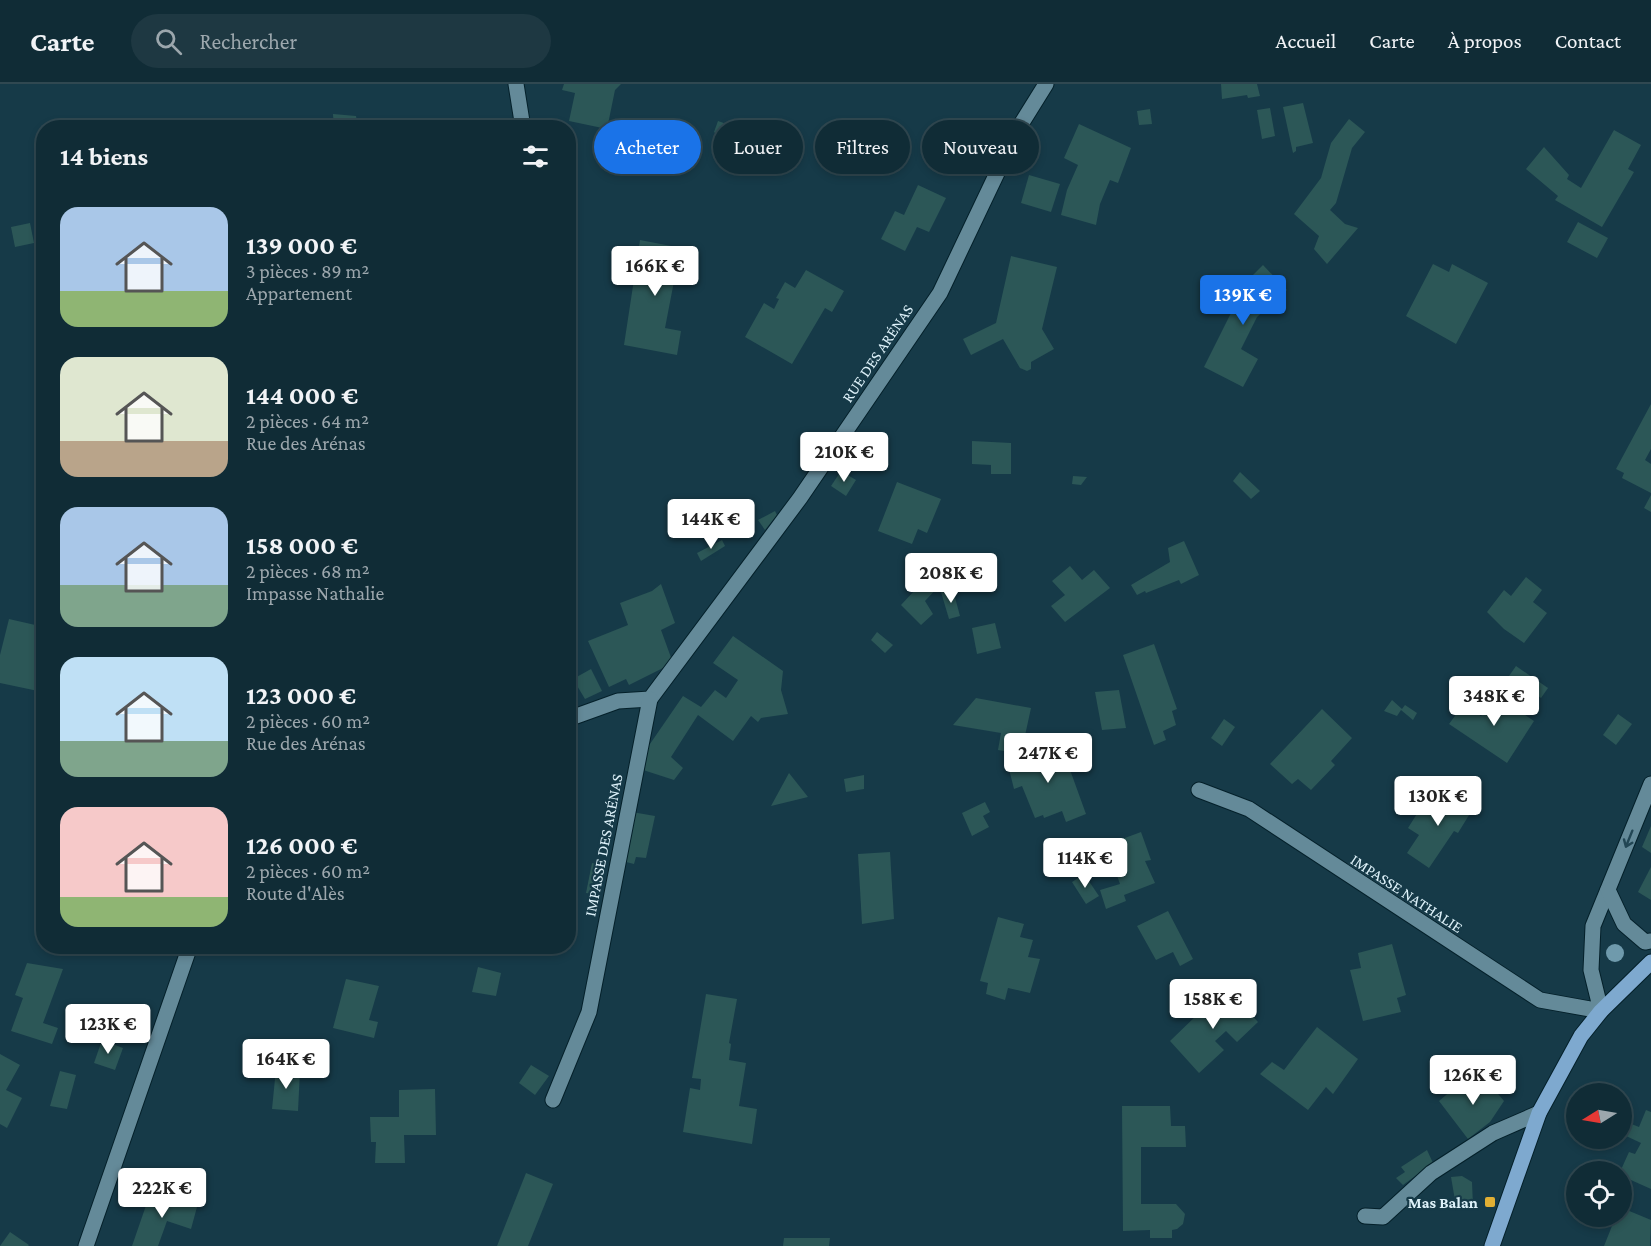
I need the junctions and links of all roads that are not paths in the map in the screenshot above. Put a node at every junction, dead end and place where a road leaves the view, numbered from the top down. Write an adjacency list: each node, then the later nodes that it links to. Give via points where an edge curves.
1 (516, 84): 3 (street)
2 (1046, 84): 4 (street, RUE DES ARÉNAS, via 1018,129 940,293 800,498)
3 (522, 120)
4 (650, 699): 5 (street, via 618,700); 13 (street, IMPASSE DES ARÉNAS, via 589,1012)
5 (576, 716)
6 (1651, 784): 8 (street, one-way to 8)
7 (1199, 790): 12 (street, IMPASSE NATHALIE, via 1249,809 1540,1000)
8 (1608, 890): 9 (street, via 1624,924 1645,942); 12 (street, via 1593,926 1591,970)
9 (1651, 941)
10 (187, 954): 16 (street)
11 (1651, 962): 12 (main road)
12 (1601, 1011): 14 (main road, via 1581,1036)
13 (553, 1100)
14 (1539, 1113): 15 (street, via 1492,1133 1431,1173 1383,1217); 17 (main road)
15 (1365, 1216)
16 (86, 1246)
17 (1492, 1246)

